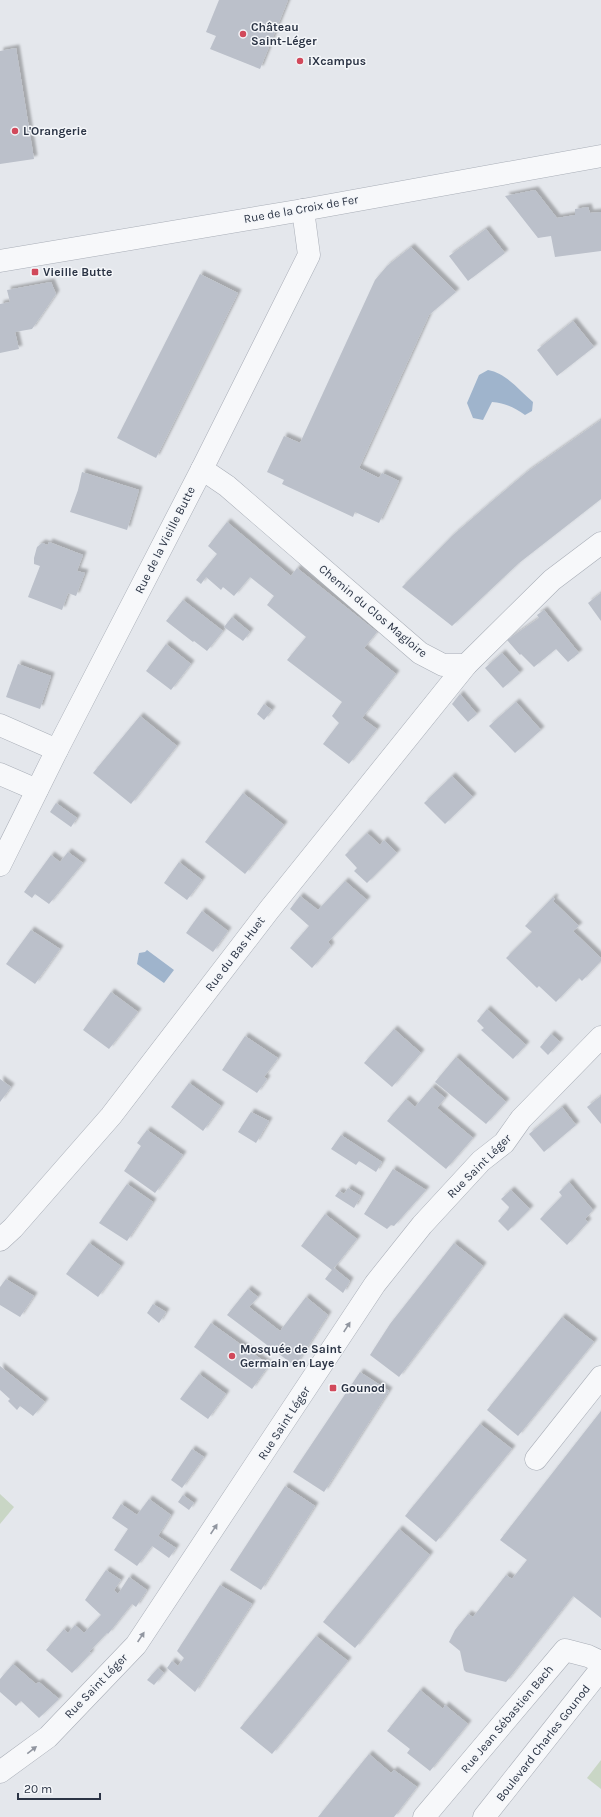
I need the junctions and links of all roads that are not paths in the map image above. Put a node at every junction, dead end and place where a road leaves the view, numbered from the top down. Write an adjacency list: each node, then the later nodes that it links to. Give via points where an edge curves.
1 (601, 156): 2 (street, Rue de la Croix de Fer)
2 (303, 210): 3 (street, Rue de la Croix de Fer); 4 (street, Rue de la Vieille Butte, via 309,255)
3 (0, 261)
4 (202, 469): 6 (street, Chemin du Clos Magloire, via 227,486 420,653 443,665); 8 (street, Rue de la Vieille Butte)
5 (601, 543): 6 (street, via 552,580)
6 (466, 665): 13 (street, Rue du Bas Huet, via 269,910 111,1116)
7 (0, 725): 8 (street)
8 (57, 750): 10 (street, Rue de la Vieille Butte)
9 (0, 774): 10 (street)
10 (37, 790): 11 (street, Rue de la Vieille Butte)
11 (0, 865)
12 (601, 1037): 18 (street, Rue Saint Léger, one-way to 12, via 48,1737 136,1645 375,1284 422,1225 481,1161 504,1143 521,1119)
13 (0, 1240)
14 (601, 1377): 15 (street)
15 (536, 1459)
16 (601, 1662): 19 (street, Rue Jean Sébastien Bach, via 565,1650)
17 (601, 1669): 20 (street, Boulevard Charles Gounod)
18 (0, 1772)
19 (424, 1817)
20 (484, 1817)

